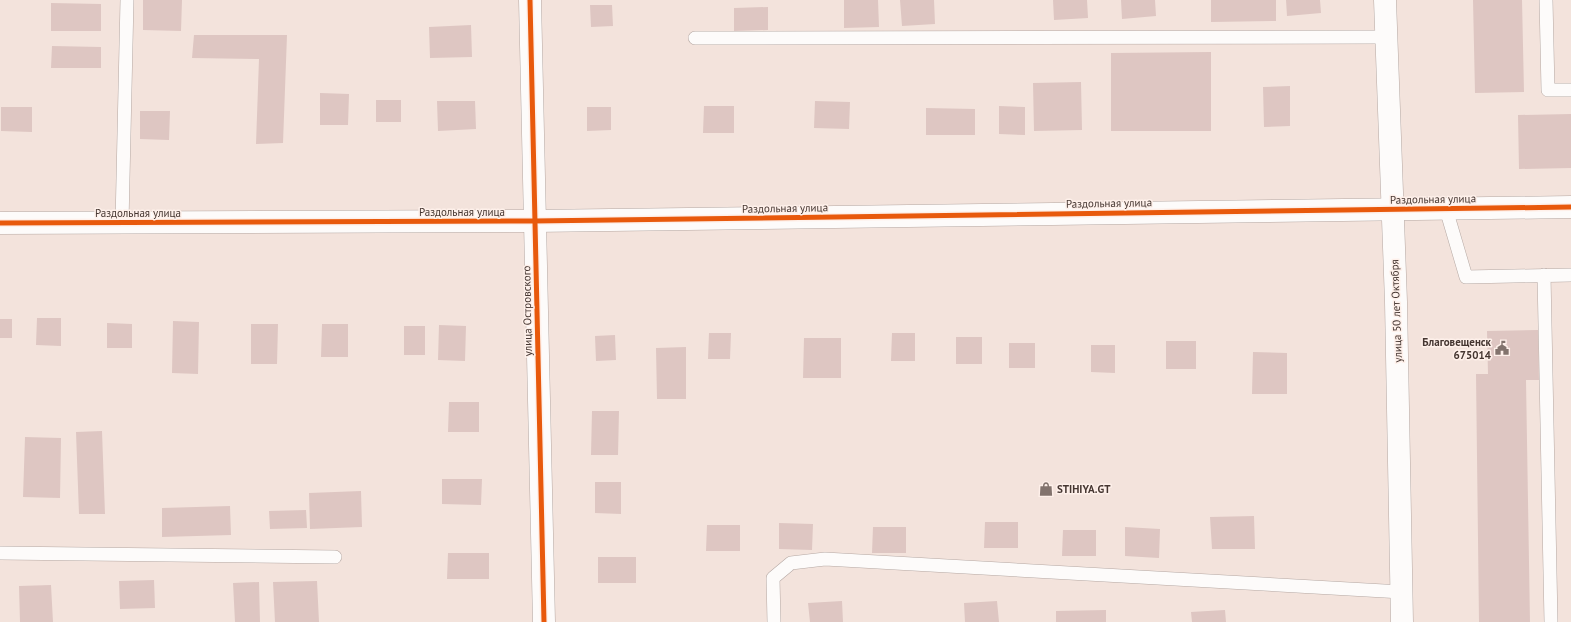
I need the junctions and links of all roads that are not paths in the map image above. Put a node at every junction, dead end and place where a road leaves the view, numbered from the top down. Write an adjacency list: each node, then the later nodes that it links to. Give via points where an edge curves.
1 (127, 0): 13 (lane)
2 (530, 0): 11 (street, улица Островского)
3 (1385, 0): 5 (street, улица 50 лет Октября)
4 (1546, 0): 7 (lane, via 1548,90)
5 (1385, 37): 6 (lane); 9 (street, улица 50 лет Октября)
6 (695, 38)
7 (1571, 90)
8 (1571, 207): 10 (street, Раздольная улица)
9 (1392, 209): 10 (street, Раздольная улица); 11 (street, Раздольная улица); 18 (street, улица 50 лет Октября)
10 (1446, 209): 14 (lane, via 1466,276)
11 (534, 221): 13 (street, Раздольная улица); 19 (street, улица Островского)
12 (0, 223): 13 (street, Раздольная улица)
13 (122, 223)
14 (1544, 275): 15 (lane); 22 (lane)
15 (1571, 275)
16 (0, 553): 17 (lane)
17 (335, 557)
18 (1402, 592): 20 (lane, via 825,560 791,563 773,578); 21 (street, улица 50 лет Октября)
19 (544, 622)
20 (774, 622)
21 (1402, 622)
22 (1551, 622)

